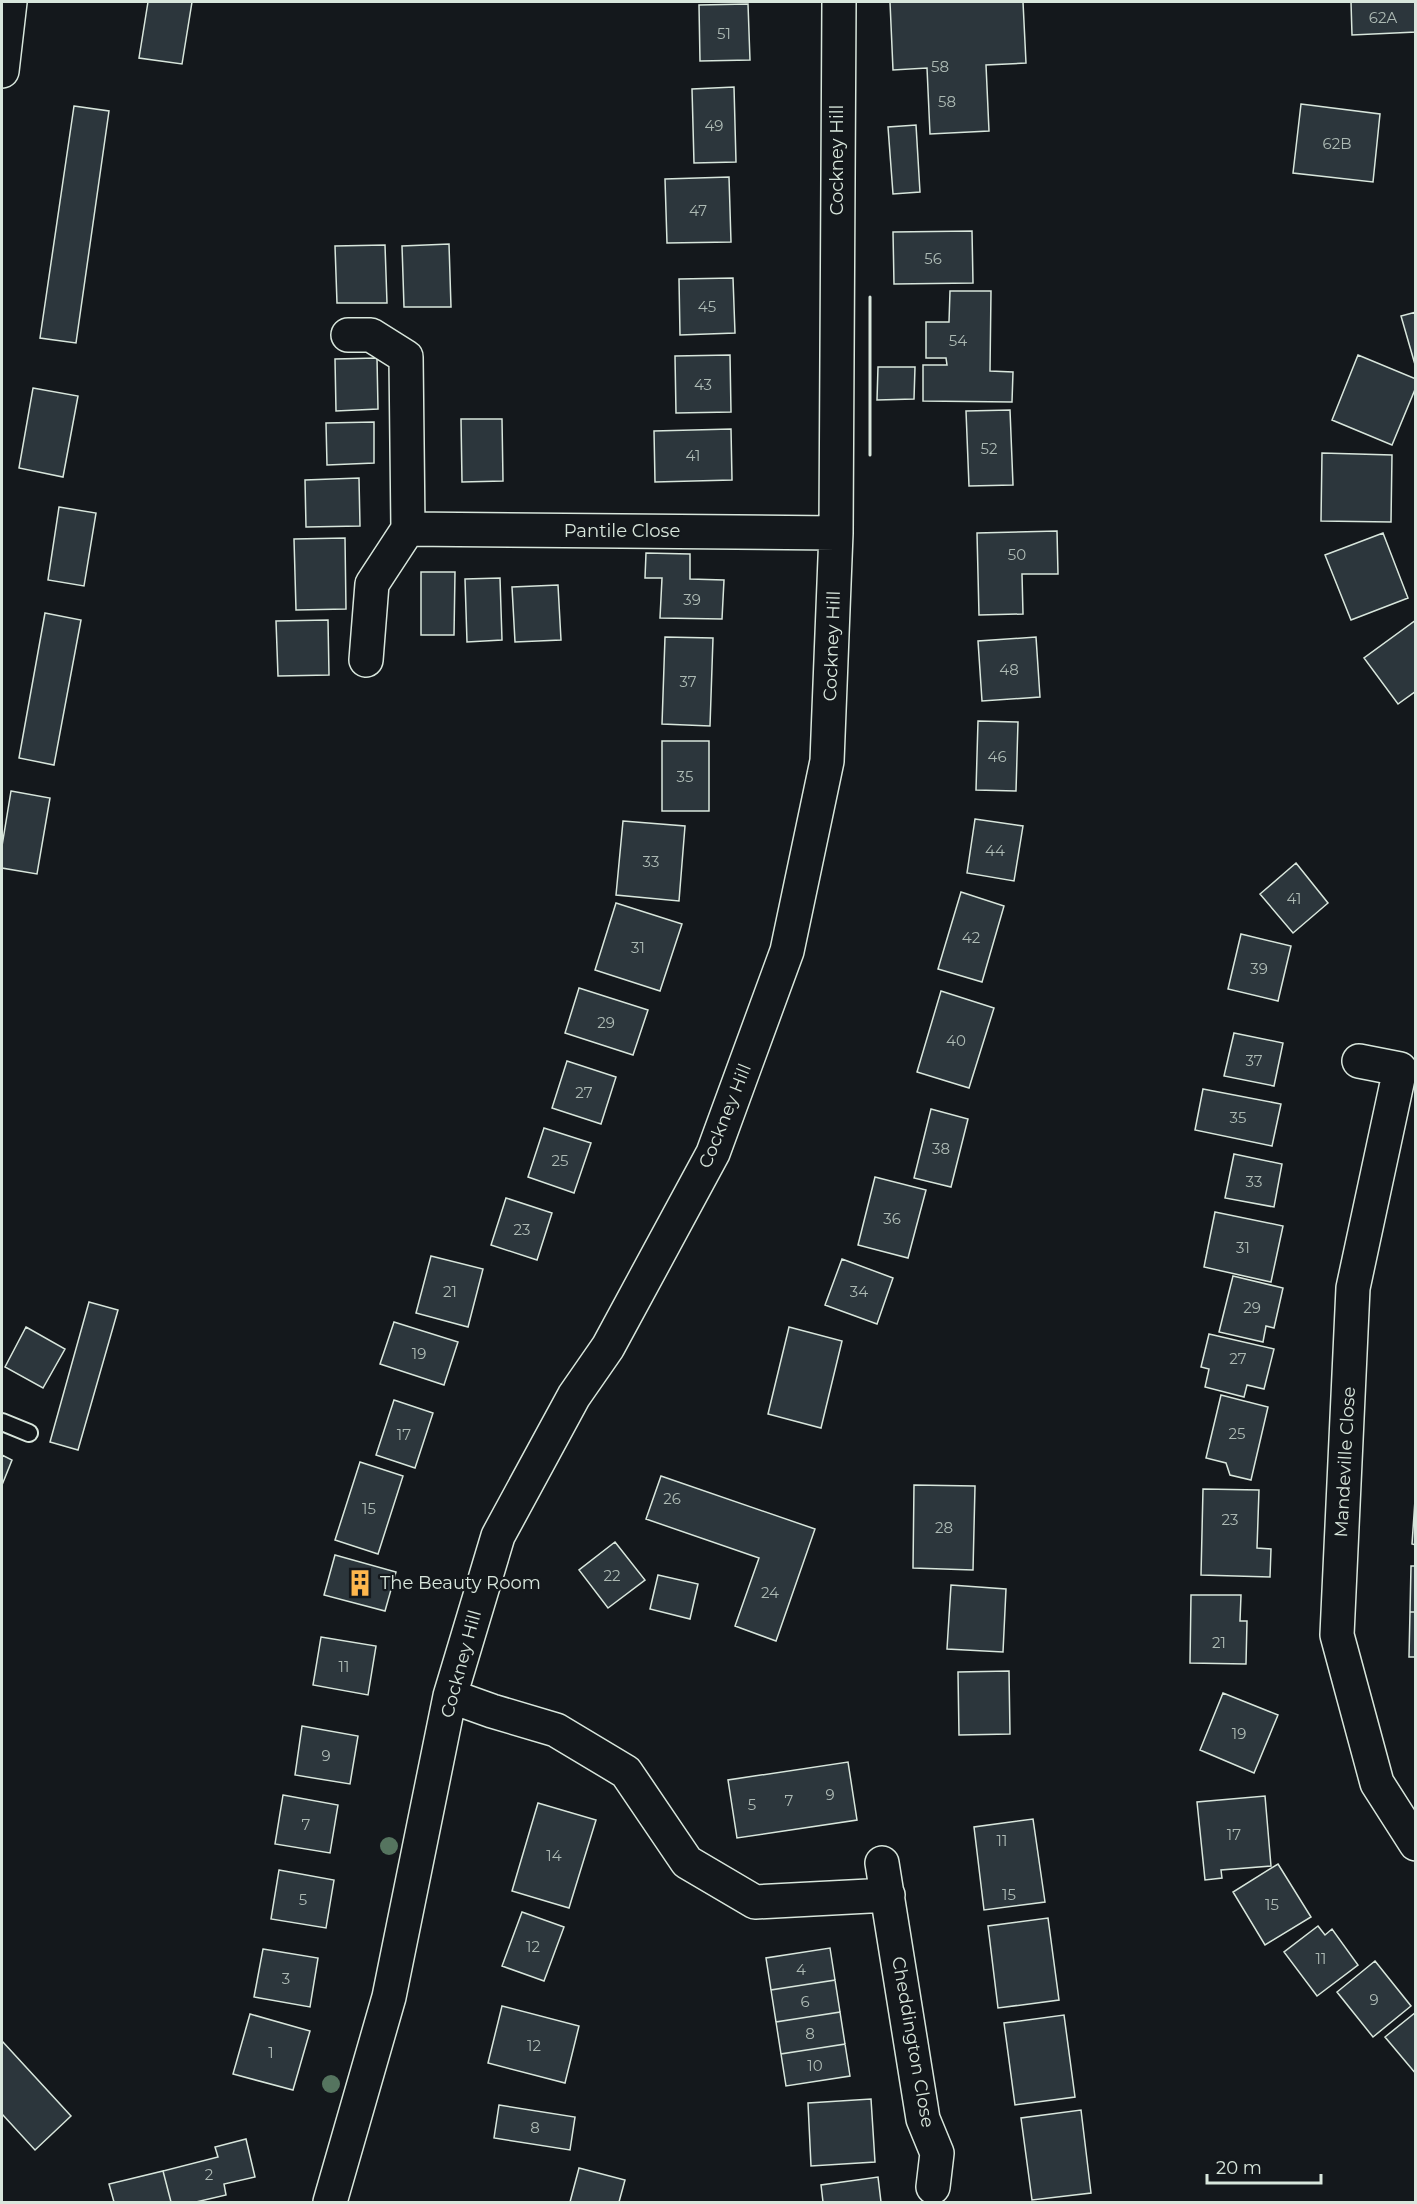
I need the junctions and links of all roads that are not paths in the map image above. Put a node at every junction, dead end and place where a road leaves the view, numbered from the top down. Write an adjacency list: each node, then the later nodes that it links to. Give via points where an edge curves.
1 (10, 2): 3 (street)
2 (839, 2): 6 (street, Cockney Hill)
3 (2, 71)
4 (348, 335): 5 (street, via 371,335 406,357)
5 (408, 529): 6 (street, Pantile Close); 7 (street, via 372,584)
6 (836, 533): 12 (street, Cockney Hill, via 827,761 787,951 713,1154 608,1347 574,1396 498,1536)
7 (366, 660)
8 (1359, 1061): 9 (street, Mandeville Close)
9 (1408, 1070): 13 (street, Mandeville Close, via 1353,1288 1337,1635 1377,1783)
10 (2, 1422): 11 (lane)
11 (29, 1433)
12 (450, 1696): 15 (street, via 556,1730 626,1772 687,1862 755,1902); 17 (street, Cockney Hill, via 390,1997)
13 (1416, 1844)
14 (882, 1863): 15 (street, Cheddington Close)
15 (888, 1895): 16 (street, Cheddington Close, via 923,2119 937,2153)
16 (933, 2187)
17 (330, 2202)

